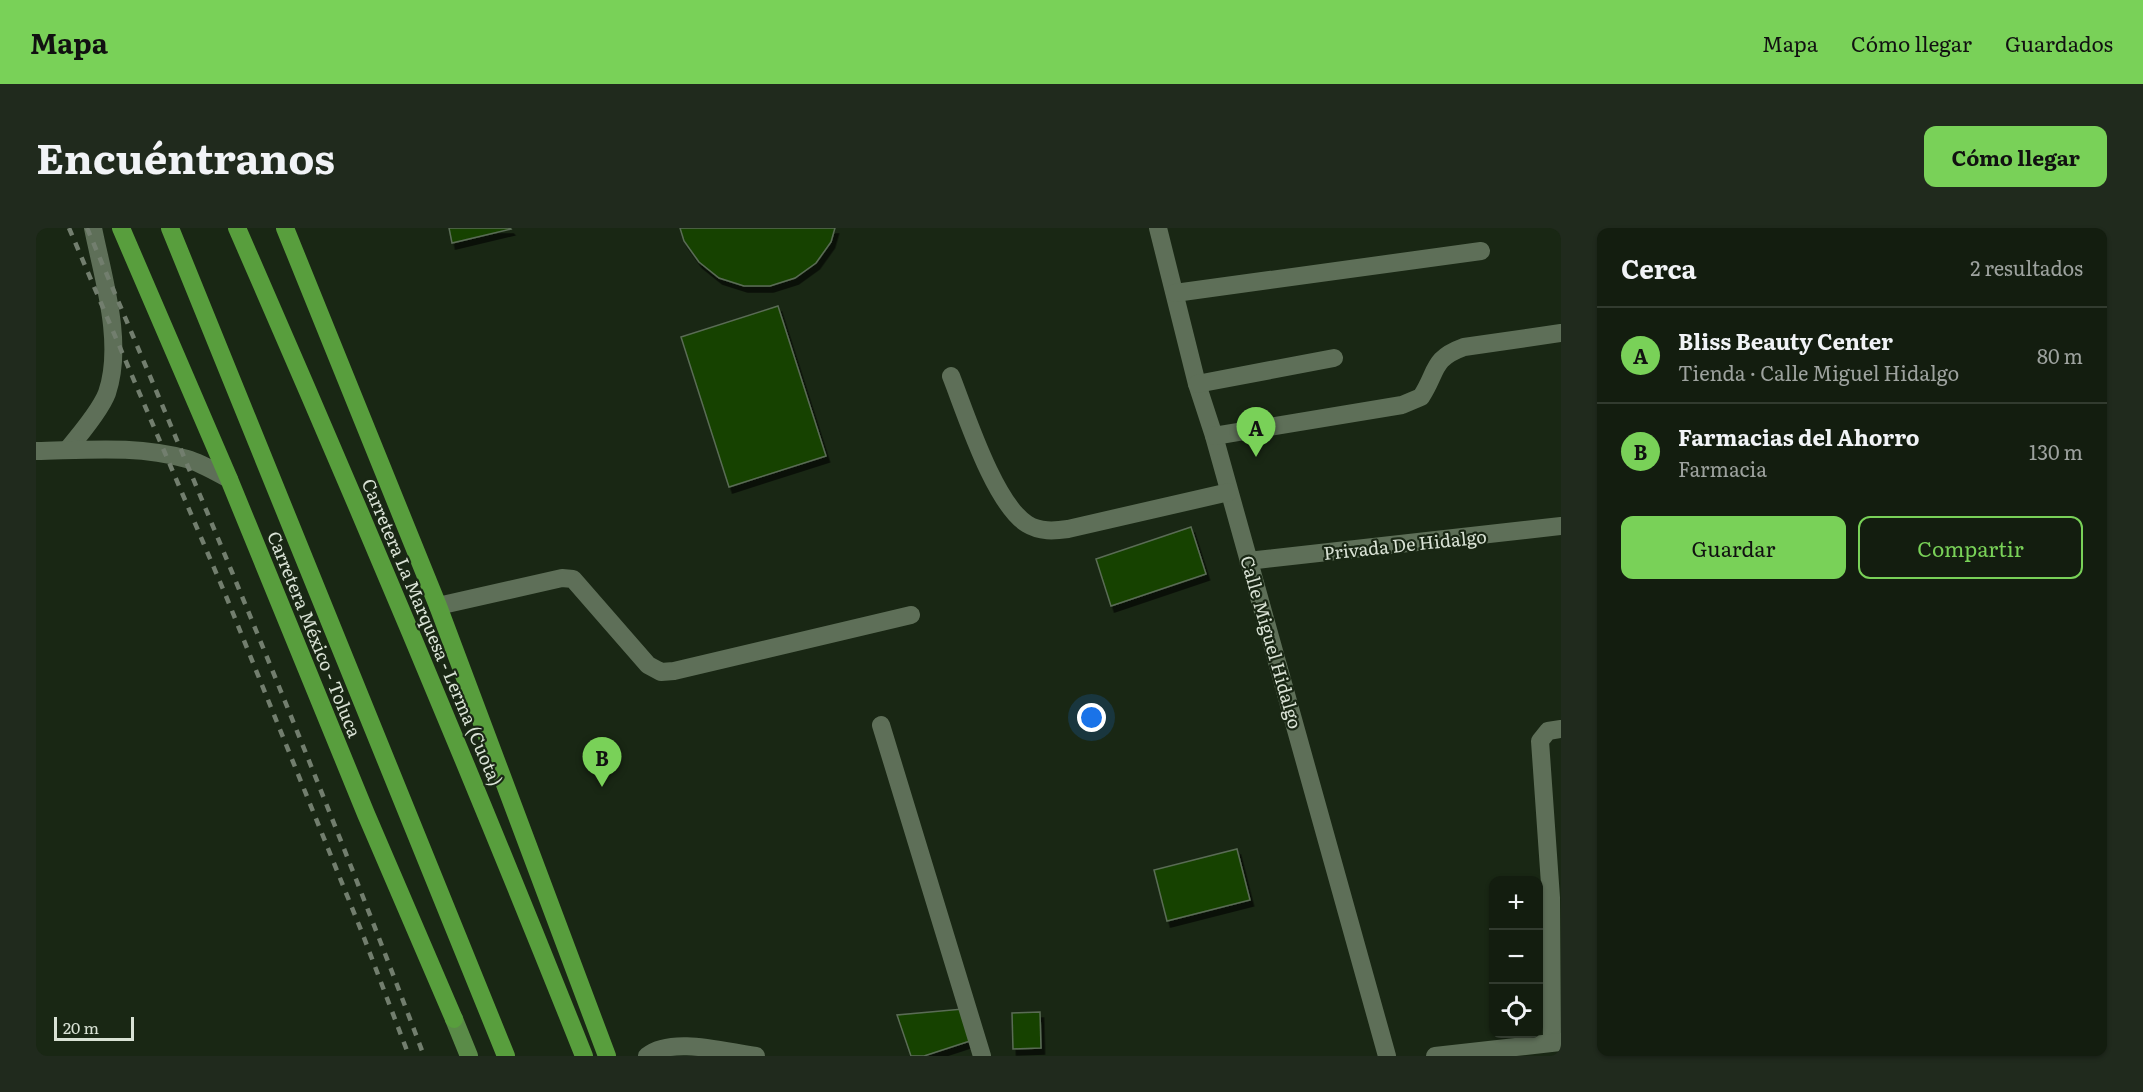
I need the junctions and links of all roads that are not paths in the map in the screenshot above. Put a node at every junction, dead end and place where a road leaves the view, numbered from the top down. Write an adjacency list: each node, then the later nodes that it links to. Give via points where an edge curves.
1 (93, 228): 14 (street, via 114,340 110,377 106,395)
2 (121, 228): 16 (highway, Carretera México - Toluca)
3 (170, 228): 29 (highway)
4 (237, 228): 30 (highway, Carretera La Marquesa - Lerma (Cuota), via 337,456)
5 (285, 228): 20 (highway)
6 (1158, 228): 8 (street, Calle Miguel Hidalgo)
7 (1481, 251): 8 (street)
8 (1175, 293): 12 (street, Calle Miguel Hidalgo)
9 (1561, 333): 13 (street, via 1464,346 1450,352 1439,361 1421,397 1402,405)
10 (1334, 358): 12 (street)
11 (951, 376): 17 (street, via 994,480 1014,514 1029,526 1051,532)
12 (1197, 384): 13 (street, Calle Miguel Hidalgo)
13 (1214, 436): 17 (street, Calle Miguel Hidalgo)
14 (68, 450): 15 (street); 16 (street, via 153,452 190,460)
15 (36, 451)
16 (229, 479): 25 (highway, Carretera México - Toluca)
17 (1228, 492): 19 (street, Calle Miguel Hidalgo)
18 (1561, 526): 19 (street, Privada De Hidalgo)
19 (1248, 561): 35 (street, Calle Miguel Hidalgo)
20 (438, 606): 21 (street, via 562,578 573,579 648,665 661,672); 31 (highway)
21 (911, 615)
22 (881, 725): 34 (street)
23 (1561, 729): 24 (street, via 1548,731 1540,741)
24 (1556, 898): 26 (street)
25 (454, 1019): 27 (main road); 28 (main road, Carretera México - Toluca)
26 (1556, 1042): 36 (street)
27 (465, 1056)
28 (469, 1056)
29 (506, 1056)
30 (584, 1056)
31 (607, 1056)
32 (647, 1056): 33 (street, via 672,1046)
33 (756, 1056)
34 (982, 1056)
35 (1387, 1056)
36 (1436, 1056)

